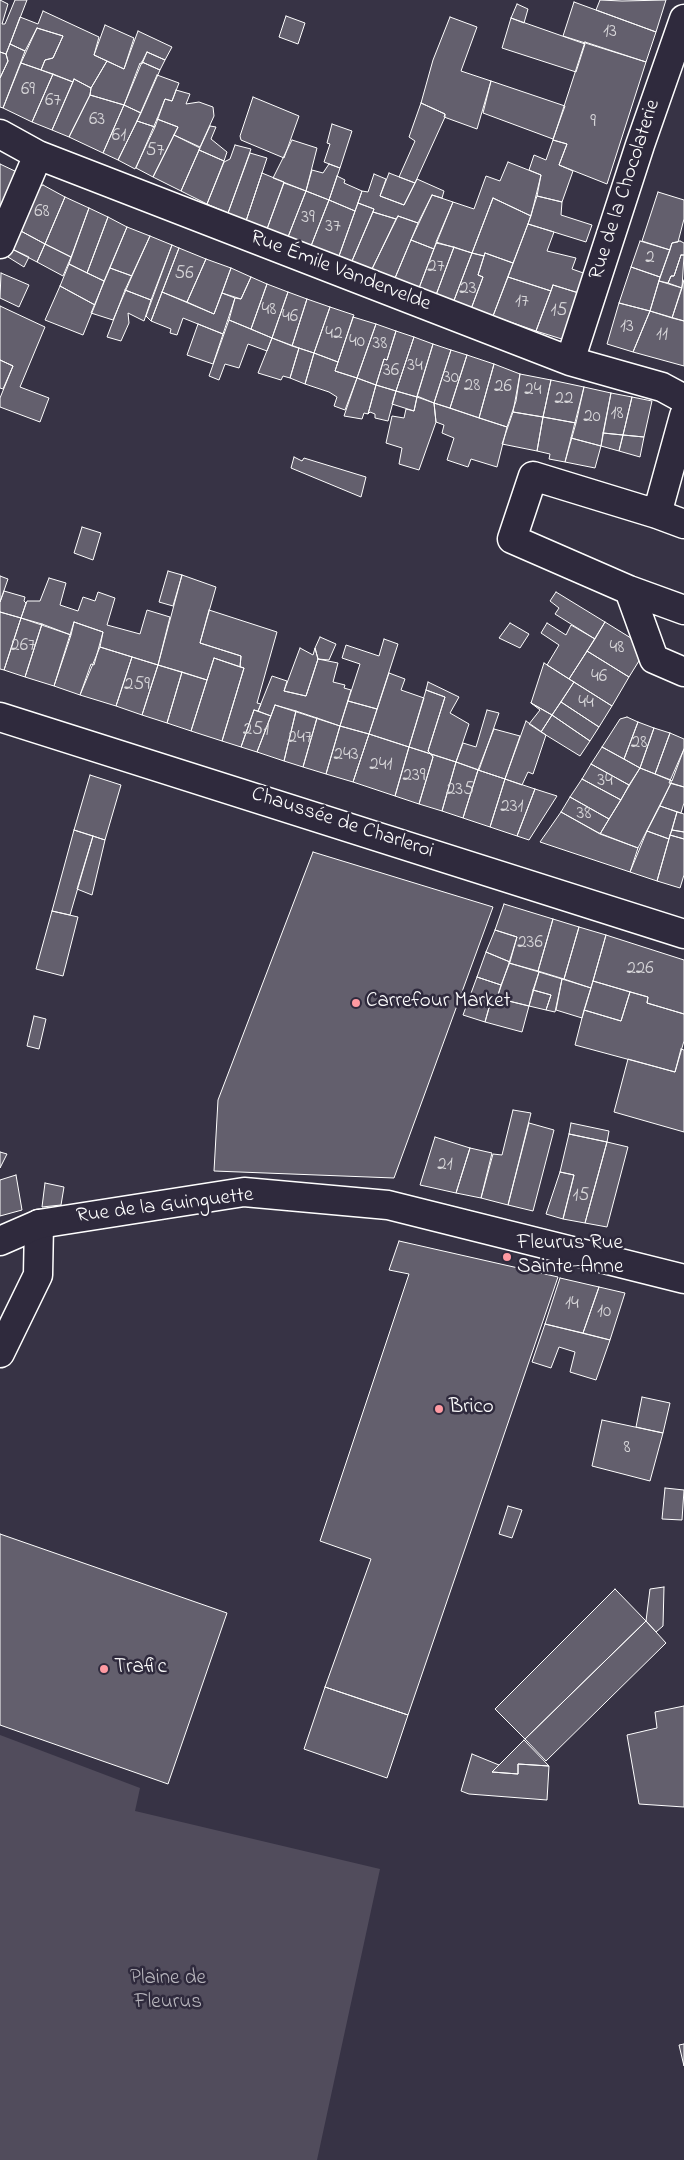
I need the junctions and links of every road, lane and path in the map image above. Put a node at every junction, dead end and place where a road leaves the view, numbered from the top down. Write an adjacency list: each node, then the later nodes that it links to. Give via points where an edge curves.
1 (684, 19): 5 (street, Rue de la Chocolaterie)
2 (0, 134): 3 (street, Rue Émile Vandervelde)
3 (38, 155): 4 (street); 5 (street, Rue Émile Vandervelde)
4 (0, 244)
5 (570, 361): 6 (street, Rue Émile Vandervelde, via 662,387)
6 (684, 399)
7 (684, 416): 8 (street)
8 (656, 514): 9 (street); 10 (street, via 533,476 512,540)
9 (684, 524)
10 (628, 590): 11 (street); 12 (street, via 654,659)
11 (684, 610)
12 (684, 672)
13 (0, 717): 14 (street, Chaussée de Charleroi)
14 (684, 934)
15 (39, 1224): 16 (street, Rue de la Guinguette); 17 (street, Rue de la Guinguette, via 244,1192 388,1205); 18 (street, via 38,1275)
16 (0, 1241)
17 (684, 1279)
18 (0, 1353)

